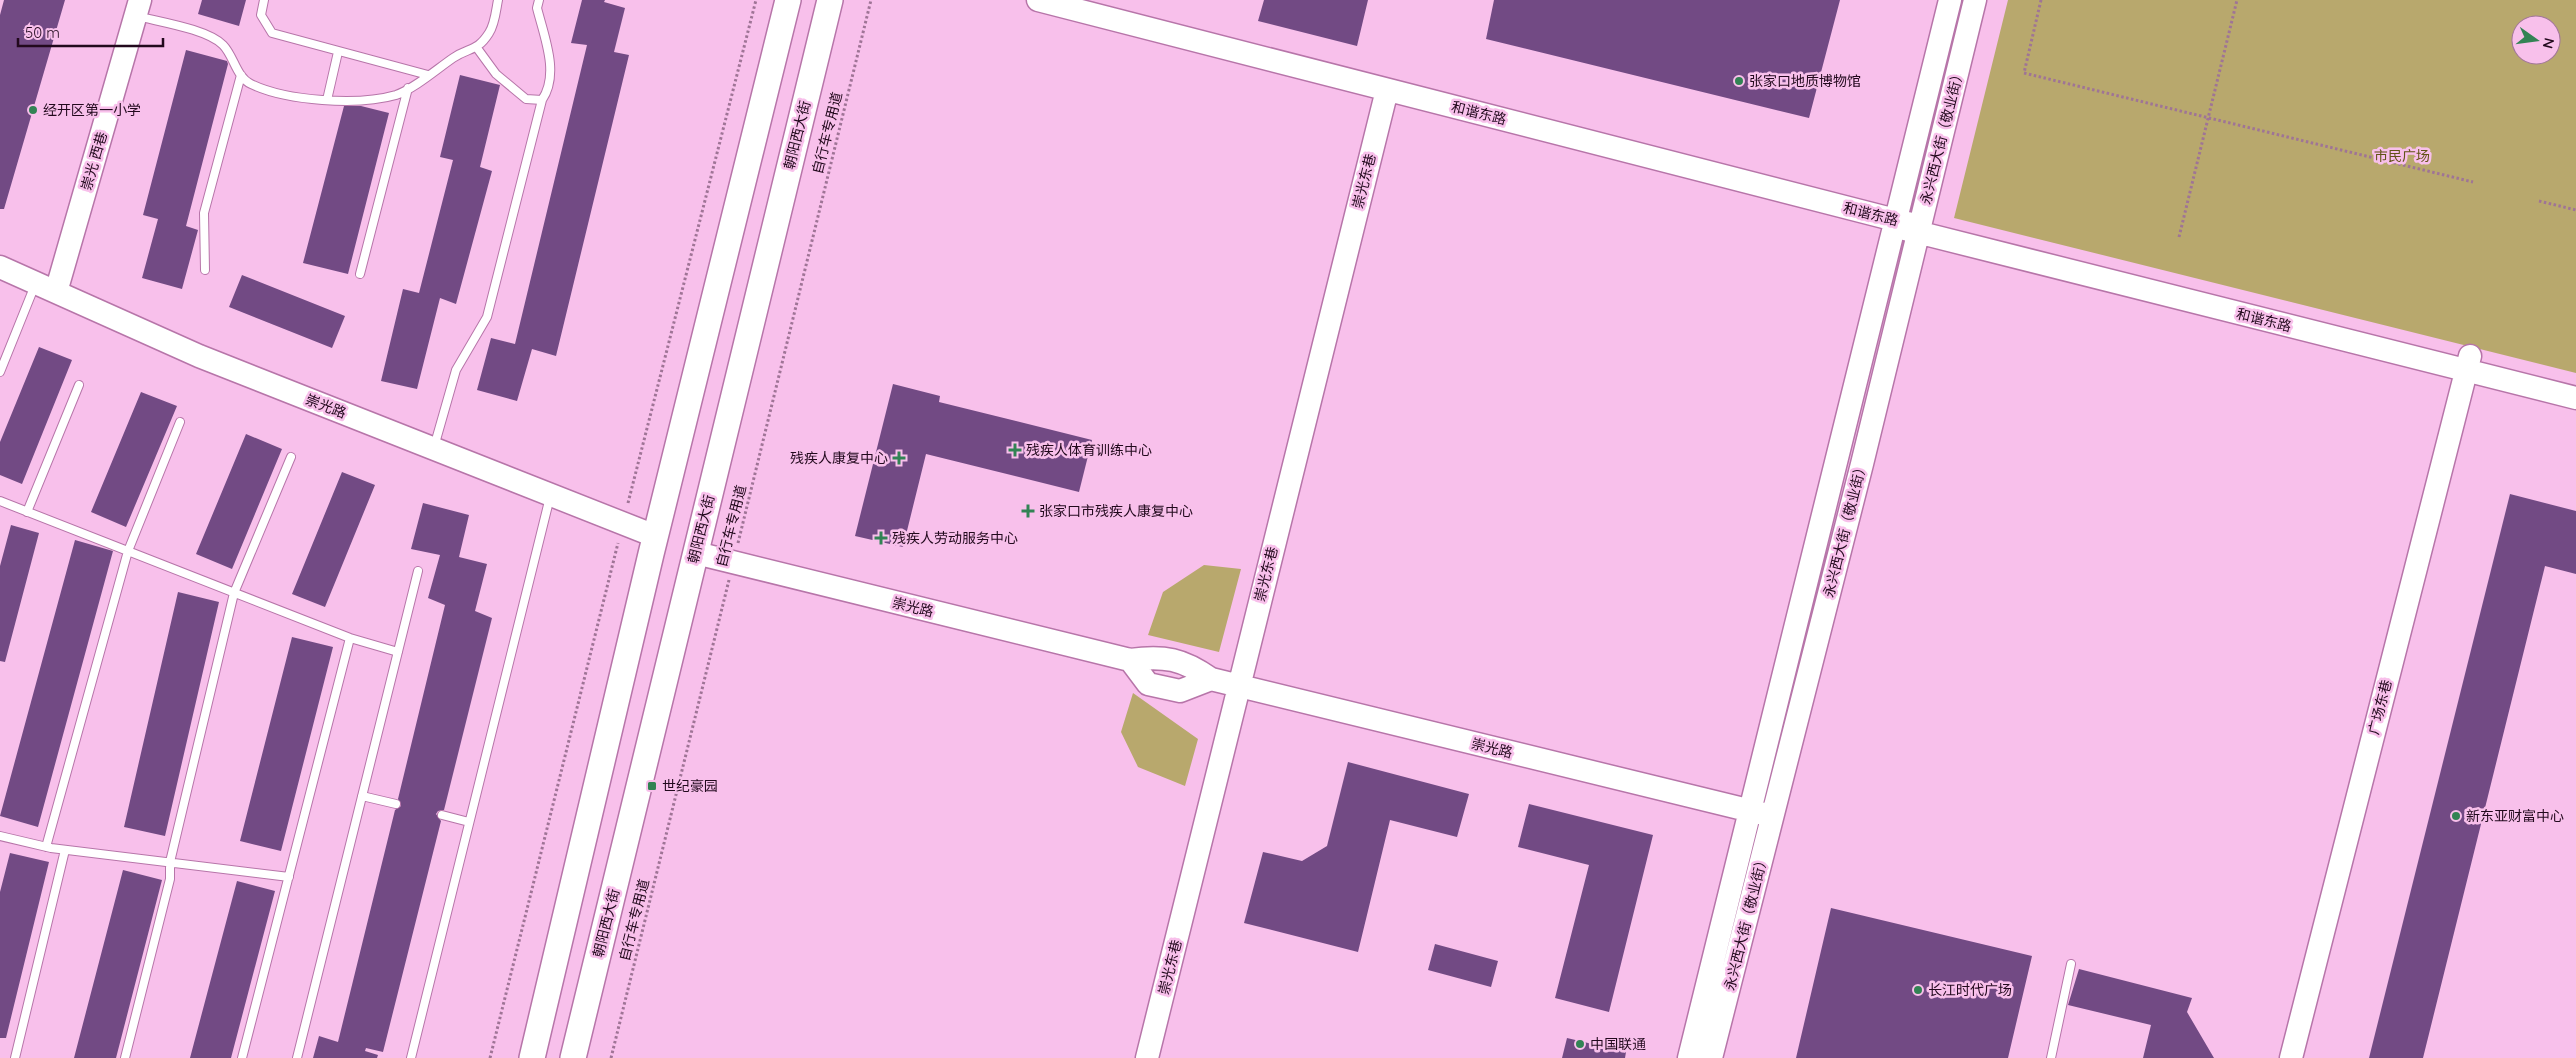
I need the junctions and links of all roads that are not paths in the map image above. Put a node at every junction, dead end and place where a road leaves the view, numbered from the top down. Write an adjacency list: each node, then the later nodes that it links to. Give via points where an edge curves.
1 (264, 0): 11 (lane, via 261,15 272,33)
2 (498, 0): 10 (lane, via 490,31)
3 (539, 0): 17 (lane, via 537,8 550,69 549,89)
4 (788, 0): 36 (main road)
5 (830, 0): 38 (main road, 朝阳西大街)
6 (1038, 0): 15 (street, 和谐东路)
7 (1950, 0): 18 (street, 永兴西大街（敬业街）)
8 (1975, 0): 19 (street, 永兴西大街（敬业街）)
9 (138, 8): 12 (lane, via 213,37 223,45); 24 (street, 崇光 西巷)
10 (477, 48): 13 (lane, via 457,56); 17 (lane, via 496,74 526,99)
11 (338, 52): 13 (lane); 16 (lane)
12 (241, 75): 16 (lane, via 249,83 264,89 316,101); 21 (lane, via 204,213)
13 (428, 76): 14 (lane)
14 (408, 88): 16 (lane, via 397,94 369,99); 22 (lane)
15 (1386, 90): 18 (street, 和谐东路); 43 (street, 崇光东巷)
16 (327, 100)
17 (542, 100): 31 (lane, via 487,318 456,370)
18 (1896, 221): 19 (street, 和谐东路); 46 (street, 永兴西大街（敬业街）)
19 (1920, 227): 25 (street, 和谐东路); 48 (street, 永兴西大街（敬业街）)
20 (0, 267): 23 (street, 崇光路)
21 (205, 270)
22 (360, 274)
23 (36, 283): 24 (street, 崇光路); 26 (lane)
24 (56, 292): 31 (street, 崇光路, via 199,356)
25 (2468, 363): 27 (street, 和谐东路); 29 (street, 和谐东路); 67 (street, 广场东巷)
26 (0, 372)
27 (2576, 382)
28 (79, 385): 35 (lane)
29 (2576, 398)
30 (180, 422): 37 (lane)
31 (433, 448): 33 (street, 崇光路)
32 (291, 457): 40 (lane)
33 (551, 495): 36 (street, 崇光路); 49 (lane)
34 (0, 501): 35 (lane)
35 (28, 512): 37 (lane)
36 (655, 536): 56 (main road)
37 (128, 551): 40 (lane); 51 (lane)
38 (696, 553): 43 (street, 崇光路, via 1130,660 1156,656 1190,664 1211,679); 62 (main road, 朝阳西大街)
39 (418, 571): 42 (lane)
40 (234, 593): 41 (lane); 53 (lane)
41 (350, 638): 42 (lane); 54 (lane)
42 (398, 652): 44 (lane)
43 (1238, 686): 46 (street, 崇光路); 63 (street, 崇光东巷)
44 (362, 796): 45 (lane); 60 (lane)
45 (396, 804)
46 (1749, 811): 48 (street, 崇光路); 64 (street, 永兴西大街（敬业街）)
47 (442, 816): 49 (lane)
48 (1772, 816): 65 (street, 永兴西大街（敬业街）)
49 (469, 822): 61 (lane)
50 (0, 836): 51 (lane)
51 (46, 847): 52 (lane)
52 (65, 850): 53 (lane); 57 (lane)
53 (170, 862): 54 (lane); 58 (lane, via 170,879)
54 (289, 876): 59 (lane)
55 (2071, 964): 66 (lane)
56 (532, 1053)
57 (15, 1058)
58 (125, 1058)
59 (242, 1058)
60 (297, 1058)
61 (411, 1058)
62 (573, 1058)
63 (1147, 1058)
64 (1689, 1058)
65 (1711, 1058)
66 (2051, 1058)
67 (2291, 1058)

